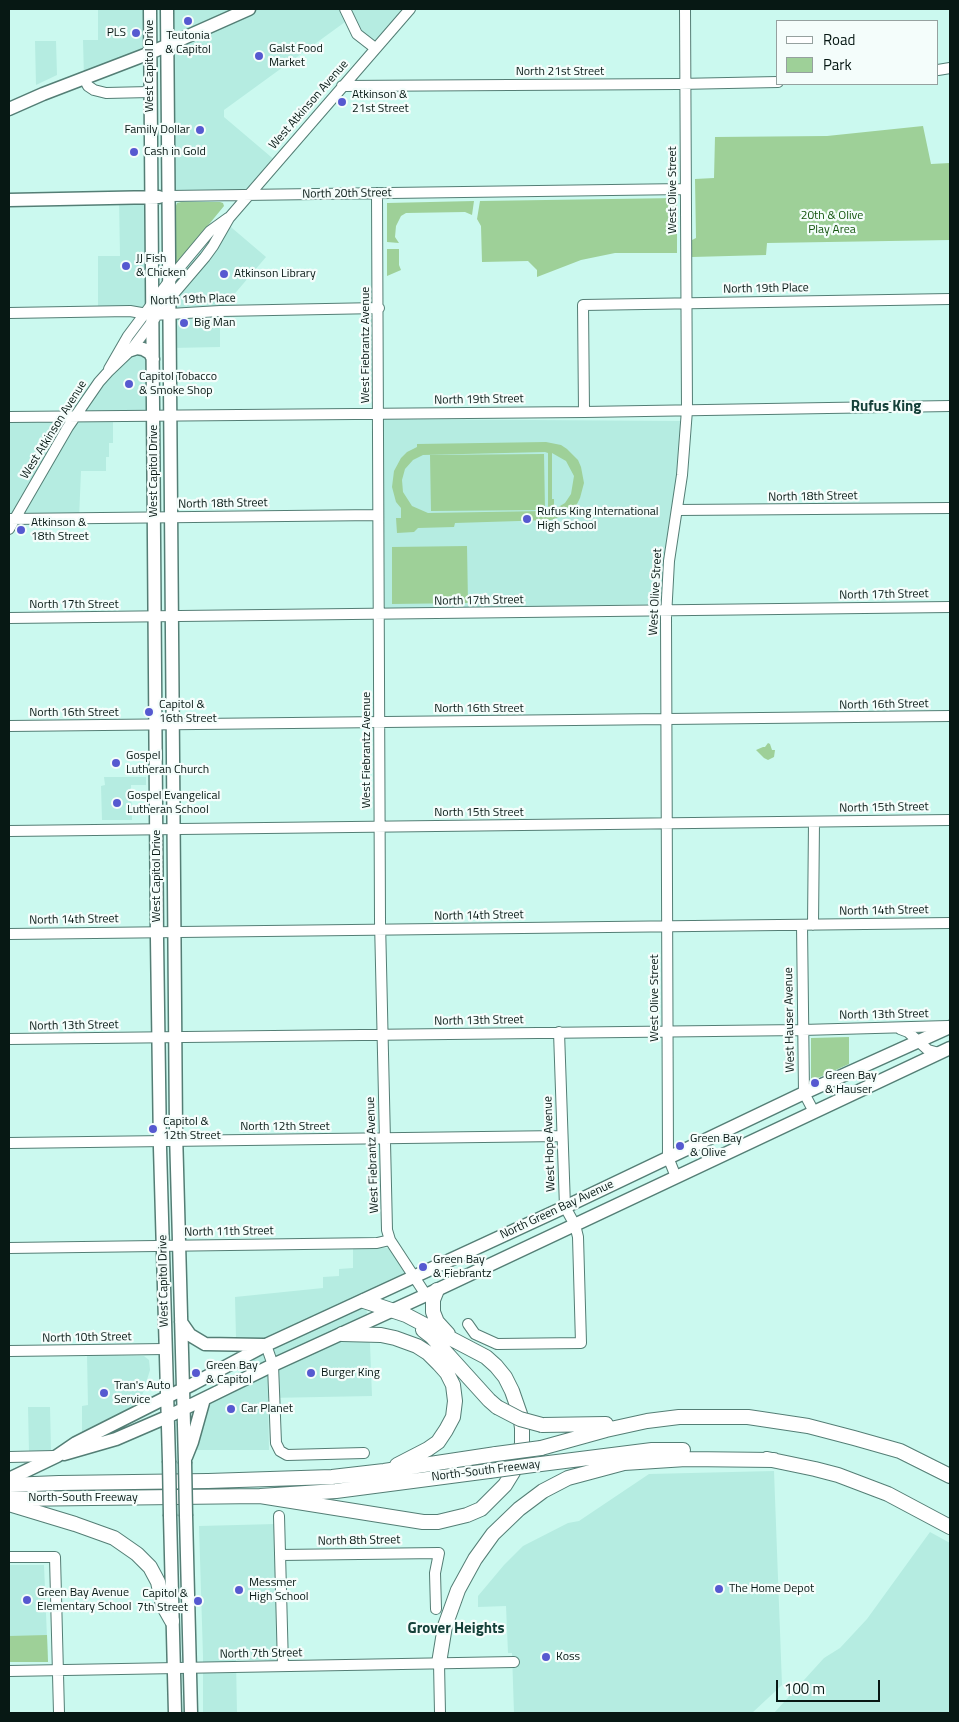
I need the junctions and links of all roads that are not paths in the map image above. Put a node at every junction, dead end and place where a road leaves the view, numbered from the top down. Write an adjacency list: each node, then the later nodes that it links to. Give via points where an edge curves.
1 (150, 9): 9 (main road, West Capitol Drive)
2 (167, 9): 7 (main road, West Capitol Drive)
3 (249, 9): 7 (main road)
4 (345, 9): 8 (street, via 357,34)
5 (410, 9): 8 (street, West Atkinson Avenue)
6 (685, 9): 12 (street, West Olive Street)
7 (167, 45): 9 (main road); 19 (main road, West Capitol Drive)
8 (375, 48): 13 (street, West Atkinson Avenue)
9 (150, 53): 10 (main road); 14 (main road, West Capitol Drive)
10 (84, 78): 14 (street, via 88,86 100,92); 15 (main road)
11 (776, 82): 12 (street, North 21st Street)
12 (685, 84): 13 (street, North 21st Street); 16 (street, West Olive Street)
13 (342, 86): 18 (street, West Atkinson Avenue)
14 (150, 92): 20 (main road, West Capitol Drive)
15 (9, 107)
16 (685, 189): 17 (street, North 20th Street); 26 (street, West Olive Street)
17 (377, 194): 18 (street, North 20th Street); 27 (street, West Fiebrantz Avenue)
18 (249, 195): 19 (street, North 20th Street); 22 (street, West Atkinson Avenue)
19 (169, 196): 20 (main road, North 20th Street); 23 (main road, West Capitol Drive)
20 (152, 197): 21 (main road, North 20th Street); 29 (main road, West Capitol Drive)
21 (9, 200)
22 (229, 218): 23 (street, West Atkinson Avenue, via 210,231); 24 (street, West Atkinson Avenue, via 214,246)
23 (170, 280): 24 (main road, West Capitol Drive); 29 (street, West Atkinson Avenue)
24 (170, 298): 29 (main road, West Capitol Drive)
25 (950, 298): 26 (street, North 19th Place)
26 (687, 303): 34 (street, West Olive Street); 35 (street, North 19th Place, via 583,305)
27 (379, 308): 29 (street, North 19th Place); 36 (street, West Fiebrantz Avenue)
28 (9, 313): 29 (street, North 19th Place)
29 (155, 313): 30 (street, West Atkinson Avenue); 31 (main road, West Capitol Drive); 32 (street, West Atkinson Avenue, via 117,352); 38 (main road, West Capitol Drive)
30 (131, 350): 31 (main road, via 143,349); 32 (street, West Atkinson Avenue)
31 (153, 358): 37 (main road, West Capitol Drive)
32 (108, 372): 39 (street, West Atkinson Avenue)
33 (950, 406): 34 (street, North 19th Street)
34 (687, 410): 35 (street, North 19th Street); 42 (street, West Olive Street)
35 (584, 412): 36 (street, North 19th Street)
36 (378, 414): 38 (street, North 19th Street); 43 (street, West Fiebrantz Avenue)
37 (154, 415): 38 (street, North 19th Street); 39 (street, North 19th Street); 45 (main road, West Capitol Drive)
38 (171, 415): 44 (main road, West Capitol Drive)
39 (75, 416): 40 (street, North 19th Street); 46 (street, West Atkinson Avenue)
40 (9, 417)
41 (950, 508): 42 (street, North 18th Street)
42 (677, 510): 49 (street, West Olive Street, via 668,561)
43 (378, 515): 44 (street, North 18th Street); 50 (street, West Fiebrantz Avenue)
44 (172, 517): 45 (street, North 18th Street); 52 (main road, West Capitol Drive)
45 (154, 518): 46 (street, North 18th Street); 51 (main road, West Capitol Drive)
46 (11, 519): 47 (street, West Atkinson Avenue)
47 (9, 529)
48 (950, 607): 49 (street, North 17th Street)
49 (666, 610): 50 (street, North 17th Street); 55 (street, West Olive Street)
50 (379, 614): 52 (street, North 17th Street); 56 (street, West Fiebrantz Avenue)
51 (155, 617): 52 (street, North 17th Street); 53 (street, North 17th Street); 58 (main road, West Capitol Drive)
52 (172, 617): 57 (main road, West Capitol Drive)
53 (9, 618)
54 (950, 716): 55 (street, North 16th Street)
55 (666, 720): 56 (street, North 16th Street); 62 (street, West Olive Street)
56 (379, 722): 57 (street, North 16th Street); 63 (street, West Fiebrantz Avenue)
57 (173, 724): 58 (street, North 16th Street); 65 (main road, West Capitol Drive)
58 (156, 725): 59 (street, North 16th Street); 64 (main road, West Capitol Drive)
59 (9, 726)
60 (950, 820): 61 (street, North 15th Street)
61 (814, 822): 62 (street, North 15th Street); 69 (street)
62 (667, 824): 63 (street, North 15th Street); 70 (street, West Olive Street)
63 (380, 826): 65 (street, North 15th Street); 71 (street, West Fiebrantz Avenue)
64 (156, 829): 65 (street, North 15th Street); 66 (street, North 15th Street); 73 (main road, West Capitol Drive)
65 (173, 829): 72 (main road, West Capitol Drive)
66 (9, 831)
67 (950, 923): 69 (street, North 14th Street)
68 (802, 925): 69 (street, North 14th Street); 70 (street, North 14th Street); 77 (street, West Hauser Avenue)
69 (813, 925)
70 (667, 926): 71 (street, North 14th Street); 78 (street, West Olive Street)
71 (381, 930): 72 (street, North 14th Street); 80 (street, West Fiebrantz Avenue)
72 (174, 931): 73 (street, North 14th Street); 82 (main road, West Capitol Drive)
73 (157, 932): 74 (street, North 14th Street); 81 (main road, West Capitol Drive)
74 (9, 934)
75 (950, 1026): 76 (street, North 13th Street); 84 (main road, North Green Bay Avenue)
76 (892, 1028): 77 (street, North 13th Street); 84 (street, via 905,1030)
77 (802, 1030): 78 (street, North 13th Street); 86 (street, West Hauser Avenue)
78 (667, 1031): 79 (street, North 13th Street); 93 (street, West Olive Street)
79 (560, 1032): 80 (street, North 13th Street); 88 (street, West Hope Avenue)
80 (382, 1034): 82 (street, North 13th Street); 89 (street, West Fiebrantz Avenue)
81 (158, 1037): 82 (street, North 13th Street); 83 (street, North 13th Street); 91 (main road, West Capitol Drive)
82 (175, 1037): 90 (main road, West Capitol Drive)
83 (9, 1039)
84 (917, 1042): 85 (street, via 928,1050); 86 (main road, North Green Bay Avenue)
85 (945, 1051): 87 (main road, North Green Bay Avenue)
86 (804, 1093): 87 (street, West Hauser Avenue); 93 (main road, North Green Bay Avenue)
87 (814, 1112): 94 (main road, North Green Bay Avenue)
88 (562, 1136): 89 (street, North 12th Street); 95 (street, West Hope Avenue)
89 (385, 1139): 90 (street, North 12th Street); 97 (street, West Fiebrantz Avenue, via 387,1230)
90 (176, 1140): 91 (street, North 12th Street); 98 (main road, West Capitol Drive)
91 (160, 1141): 92 (street, North 12th Street); 99 (main road, West Capitol Drive)
92 (9, 1143)
93 (668, 1157): 94 (street, West Olive Street); 95 (main road, North Green Bay Avenue)
94 (676, 1177): 96 (main road, North Green Bay Avenue)
95 (565, 1207): 96 (street, West Hope Avenue); 101 (main road, North Green Bay Avenue)
96 (575, 1225): 102 (main road, North Green Bay Avenue); 106 (street, West Hope Avenue, via 581,1342 497,1344 475,1334)
97 (390, 1240): 98 (street, North 11th Street, via 378,1243); 101 (street, West Fiebrantz Avenue)
98 (178, 1245): 99 (street, North 11th Street); 105 (main road, West Capitol Drive)
99 (164, 1246): 100 (street, North 11th Street); 110 (main road, West Capitol Drive)
100 (9, 1248)
101 (414, 1276): 102 (street, West Fiebrantz Avenue); 103 (main road, North Green Bay Avenue)
102 (432, 1293): 104 (main road, North Green Bay Avenue); 108 (highway, via 437,1322)
103 (364, 1301): 104 (highway); 109 (main road, North Green Bay Avenue)
104 (395, 1312): 107 (main road, North Green Bay Avenue); 108 (highway); 118 (highway, bridge, via 432,1337 497,1407 520,1419 542,1425)
105 (180, 1321): 109 (main road, via 196,1341 205,1344); 113 (main road, West Capitol Drive)
106 (468, 1324)
107 (342, 1334): 112 (main road, North Green Bay Avenue); 124 (highway, via 381,1335 417,1346 439,1364 453,1385 456,1401 453,1417 438,1442)
108 (454, 1340): 127 (highway, via 496,1366 512,1390 522,1421 522,1444 513,1472 505,1486 481,1509 450,1520 423,1522)
109 (266, 1345): 112 (street); 113 (main road, North Green Bay Avenue)
110 (166, 1349): 111 (street, North 10th Street); 114 (main road, West Capitol Drive)
111 (9, 1351)
112 (273, 1365): 115 (main road, North Green Bay Avenue); 119 (street, via 276,1443 280,1451 287,1455)
113 (182, 1390): 114 (main road, North Green Bay Avenue); 116 (main road, West Capitol Drive)
114 (167, 1397): 117 (main road, West Capitol Drive); 120 (main road, North Green Bay Avenue)
115 (204, 1399): 116 (main road, North Green Bay Avenue); 123 (main road)
116 (183, 1409): 117 (main road, North Green Bay Avenue); 123 (main road, West Capitol Drive)
117 (167, 1417): 120 (main road, North Green Bay Avenue, via 116,1439); 135 (main road, West Capitol Drive, bridge)
118 (647, 1421): 124 (highway, North-South Freeway, bridge, via 541,1448); 125 (highway, North-South Freeway, via 679,1417 748,1418 808,1426 900,1451)
119 (364, 1453)
120 (57, 1456): 121 (street); 126 (main road)
121 (9, 1457)
122 (774, 1460): 127 (highway, North-South Freeway, bridge, via 692,1450 652,1450 336,1491); 131 (highway, North-South Freeway, via 830,1473 888,1494); 137 (highway, via 686,1459 624,1463 568,1478 543,1491 493,1534 475,1559 458,1590 446,1626)
123 (185, 1462): 140 (main road, West Capitol Drive, bridge)
124 (384, 1471): 126 (highway, North-South Freeway, via 332,1477 208,1482)
125 (950, 1476)
126 (9, 1482)
127 (260, 1496): 128 (highway, North-South Freeway)
128 (9, 1499)
129 (9, 1504): 135 (highway, via 114,1538 137,1554 150,1567 158,1582 163,1605)
130 (280, 1516): 132 (street)
131 (950, 1527)
132 (280, 1555): 134 (street, North 8th Street, via 439,1553 435,1573); 138 (street)
133 (9, 1557): 142 (street, via 55,1557)
134 (436, 1609)
135 (172, 1621): 139 (main road, West Capitol Drive)
136 (514, 1662): 137 (street, North 7th Street)
137 (439, 1663): 138 (street, North 7th Street); 148 (street)
138 (283, 1666): 140 (street, North 7th Street)
139 (174, 1668): 140 (street, North 7th Street); 142 (street, North 7th Street); 143 (main road, West Capitol Drive)
140 (190, 1668): 147 (main road, West Capitol Drive)
141 (9, 1671): 142 (street, North 7th Street)
142 (58, 1671): 144 (street)
143 (175, 1698): 145 (main road); 146 (main road, West Capitol Drive)
144 (59, 1713)
145 (170, 1713)
146 (175, 1713)
147 (191, 1713)
148 (440, 1713)

